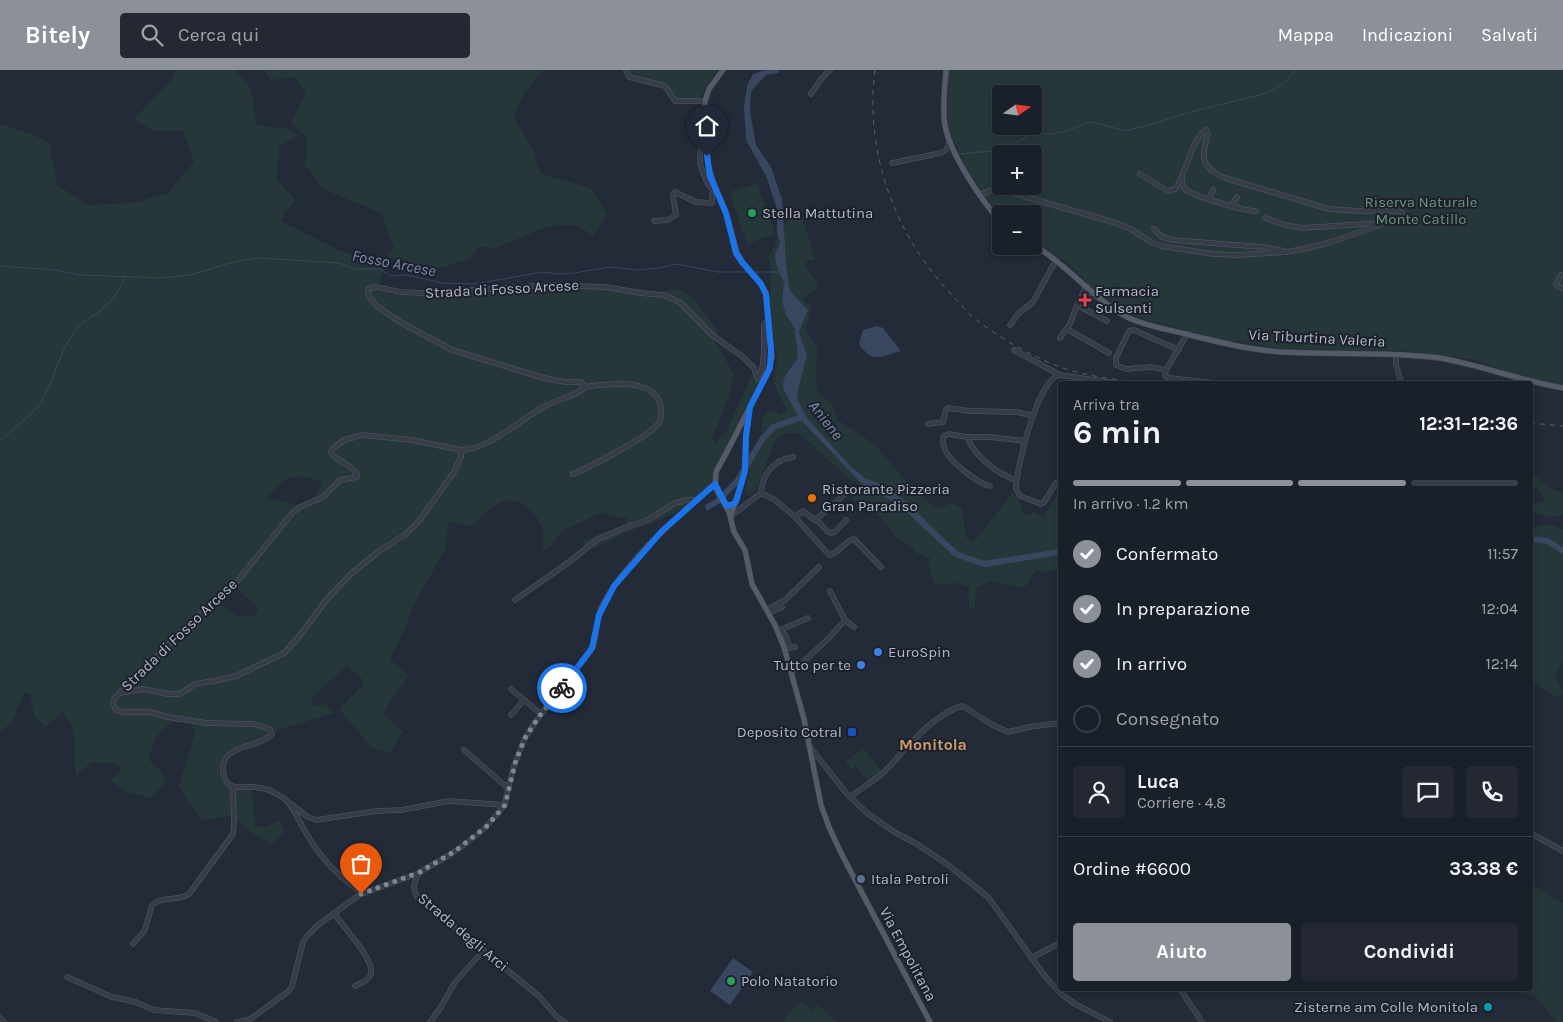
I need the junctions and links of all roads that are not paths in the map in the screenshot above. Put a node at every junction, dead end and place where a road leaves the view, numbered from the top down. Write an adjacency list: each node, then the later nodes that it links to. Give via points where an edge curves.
1 (626, 70): 6 (street, via 630,77 666,86 675,101)
2 (723, 70): 6 (main road, via 709,89)
3 (830, 70): 5 (street)
4 (946, 70): 8 (main road, via 944,117)
5 (811, 94)
6 (705, 101): 12 (main road, via 707,159)
7 (690, 121): 14 (street, via 701,140 700,164)
8 (950, 141): 9 (street, via 941,154); 15 (main road)
9 (892, 163)
10 (1140, 174): 11 (street, via 1168,191 1175,190)
11 (1182, 176): 17 (street, via 1186,190); 23 (street, via 1196,143 1206,130 1204,158 1215,174 1327,208 1403,214)
12 (713, 182): 14 (street); 33 (main road, via 726,213 738,257 765,292)
13 (1214, 190): 17 (street)
14 (713, 191): 22 (street, via 710,203 696,202 674,193 676,215 668,220)
15 (980, 195): 19 (main road); 26 (street, via 998,189 1074,209 1128,227 1152,243 1172,249 1226,255)
16 (1236, 197): 18 (street)
17 (1209, 199): 18 (street)
18 (1232, 207): 20 (street)
19 (992, 210)
20 (1256, 211)
21 (1265, 218): 23 (street, via 1302,228)
22 (654, 221)
23 (1383, 223): 26 (street, via 1331,242)
24 (1154, 229): 26 (street, via 1162,237 1173,240)
25 (1042, 250): 27 (main road, Via Tiburtina Valeria)
26 (1287, 252)
27 (1056, 260): 29 (main road, Via Tiburtina Valeria); 35 (street, via 1033,302)
28 (1560, 275): 30 (street, via 1556,284)
29 (1085, 288): 31 (street); 32 (street); 37 (main road, Via Tiburtina Valeria, via 1127,317)
30 (1563, 288)
31 (1092, 297)
32 (1077, 305): 34 (street); 36 (street)
33 (768, 320): 50 (street, Strada di Fosso Arcese, via 764,327 762,367 758,378 751,365 712,335 683,305 661,295 602,286 550,285 426,293 376,286 368,291 370,300 385,312 452,350 544,378 581,382); 52 (main road, via 771,363)
34 (1107, 321)
35 (1010, 325)
36 (1067, 329): 38 (street); 41 (street)
37 (1187, 334): 40 (street); 42 (main road, Via Tiburtina Valeria, via 1273,351)
38 (1060, 338)
39 (1014, 350): 44 (street)
40 (1178, 350): 43 (street); 43 (street, via 1134,330 1129,331 1116,365)
41 (1109, 353)
42 (1396, 356): 47 (street); 48 (main road, Via Tiburtina Valeria, via 1450,360)
43 (1166, 370): 46 (street, via 1165,375 1169,378)
44 (1060, 375): 45 (street); 53 (street, via 1048,385)
45 (1101, 381)
46 (1196, 381)
47 (1401, 381)
48 (1526, 381)
49 (1533, 383): 51 (main road, Via Tiburtina Valeria)
50 (584, 387): 59 (street, Strada di Fosso Arcese, via 582,391 546,405 492,440); 61 (street, Strada di Fosso Arcese, via 618,384 645,387 657,397 662,413 652,430 600,462)
51 (1563, 388)
52 (750, 407): 55 (main road); 56 (main road)
53 (1033, 416): 54 (street, via 949,408 943,422); 58 (street)
54 (928, 424)
55 (737, 432): 56 (main road, via 742,431); 64 (main road, via 717,471)
56 (746, 436): 69 (main road, via 745,471)
57 (967, 437): 58 (street); 62 (street, via 978,454 1004,475); 65 (street, via 946,434 943,440 946,451 968,473)
58 (1025, 441): 62 (street)
59 (462, 450): 88 (street, via 452,474 420,520 349,576 284,653 232,677 195,684 180,694 143,689); 88 (street, Strada di Fosso Arcese, via 369,436 354,436 341,442 331,454 351,467 357,478 340,480 323,497 293,512 231,588)
60 (793, 457): 66 (street, via 780,460 769,470)
61 (573, 474)
62 (1016, 480): 63 (street, via 1018,495 1040,504 1044,503)
63 (1056, 483)
64 (715, 486): 68 (street); 70 (main road, Via Empolitana)
65 (990, 486)
66 (761, 493): 71 (street); 72 (street)
67 (844, 494): 73 (street)
68 (696, 500): 78 (street, via 675,503 648,520 598,540); 90 (street, via 657,536 614,586 599,615 592,648)
69 (736, 502): 70 (main road); 71 (main road)
70 (726, 505): 71 (main road, Via Empolitana)
71 (731, 516): 80 (main road, Via Empolitana, via 733,531 745,551 752,584)
72 (795, 517): 73 (street, via 804,511); 76 (street, via 829,555 854,539)
73 (816, 519): 74 (street, via 831,533)
74 (846, 520)
75 (819, 567): 80 (street, via 785,600)
76 (882, 567)
77 (830, 591): 82 (street)
78 (515, 600)
79 (782, 607): 80 (street)
80 (768, 611): 84 (main road, Via Empolitana)
81 (808, 618): 84 (street)
82 (845, 620): 83 (street); 86 (street)
83 (854, 627)
84 (779, 631): 85 (street, via 784,634 790,648); 86 (main road, Via Empolitana)
85 (794, 648)
86 (792, 672): 93 (main road, Via Empolitana)
87 (510, 689): 89 (street)
88 (119, 693): 95 (street, Strada di Fosso Arcese, via 113,704 119,712 150,712 206,723 254,724 270,729 272,734 268,738 239,749 226,758 224,775)
89 (524, 700): 90 (street); 91 (street)
90 (541, 714): 96 (street, via 519,750)
91 (511, 715)
92 (1058, 723): 97 (street, via 1008,732 963,706 955,708 910,743 874,781)
93 (809, 746): 97 (street); 119 (main road, Via Empolitana, via 821,805 834,838)
94 (464, 750): 96 (street)
95 (233, 787): 98 (street, via 265,789); 105 (street, via 231,838 187,895 161,899 152,904 145,930)
96 (508, 788): 99 (street)
97 (850, 797): 108 (street, via 873,818 936,856 986,895)
98 (288, 802): 99 (street, via 315,820 402,810 452,800); 103 (street, via 324,860)
99 (505, 805): 102 (street, Strada degli Arci, via 468,842)
100 (1533, 835): 101 (street)
101 (1563, 852)
102 (420, 872): 103 (street); 107 (street, Strada degli Arci, via 414,883 417,897)
103 (363, 893): 104 (street)
104 (334, 913): 110 (street, via 370,967 368,978); 113 (street, via 305,938 289,991)
105 (133, 944)
106 (1058, 944): 108 (street)
107 (484, 950): 117 (street, via 455,982); 118 (street, Strada degli Arci, via 542,998)
108 (1031, 958): 120 (street, via 1063,996)
109 (67, 977): 115 (street, via 104,994 154,1010 193,1012)
110 (355, 986)
111 (1181, 991): 121 (street)
112 (0, 1018): 114 (street)
113 (248, 1021): 116 (street)
114 (4, 1022)
115 (216, 1022)
116 (237, 1022)
117 (430, 1022)
118 (565, 1022)
119 (930, 1022)
120 (1110, 1022)
121 (1202, 1022)

